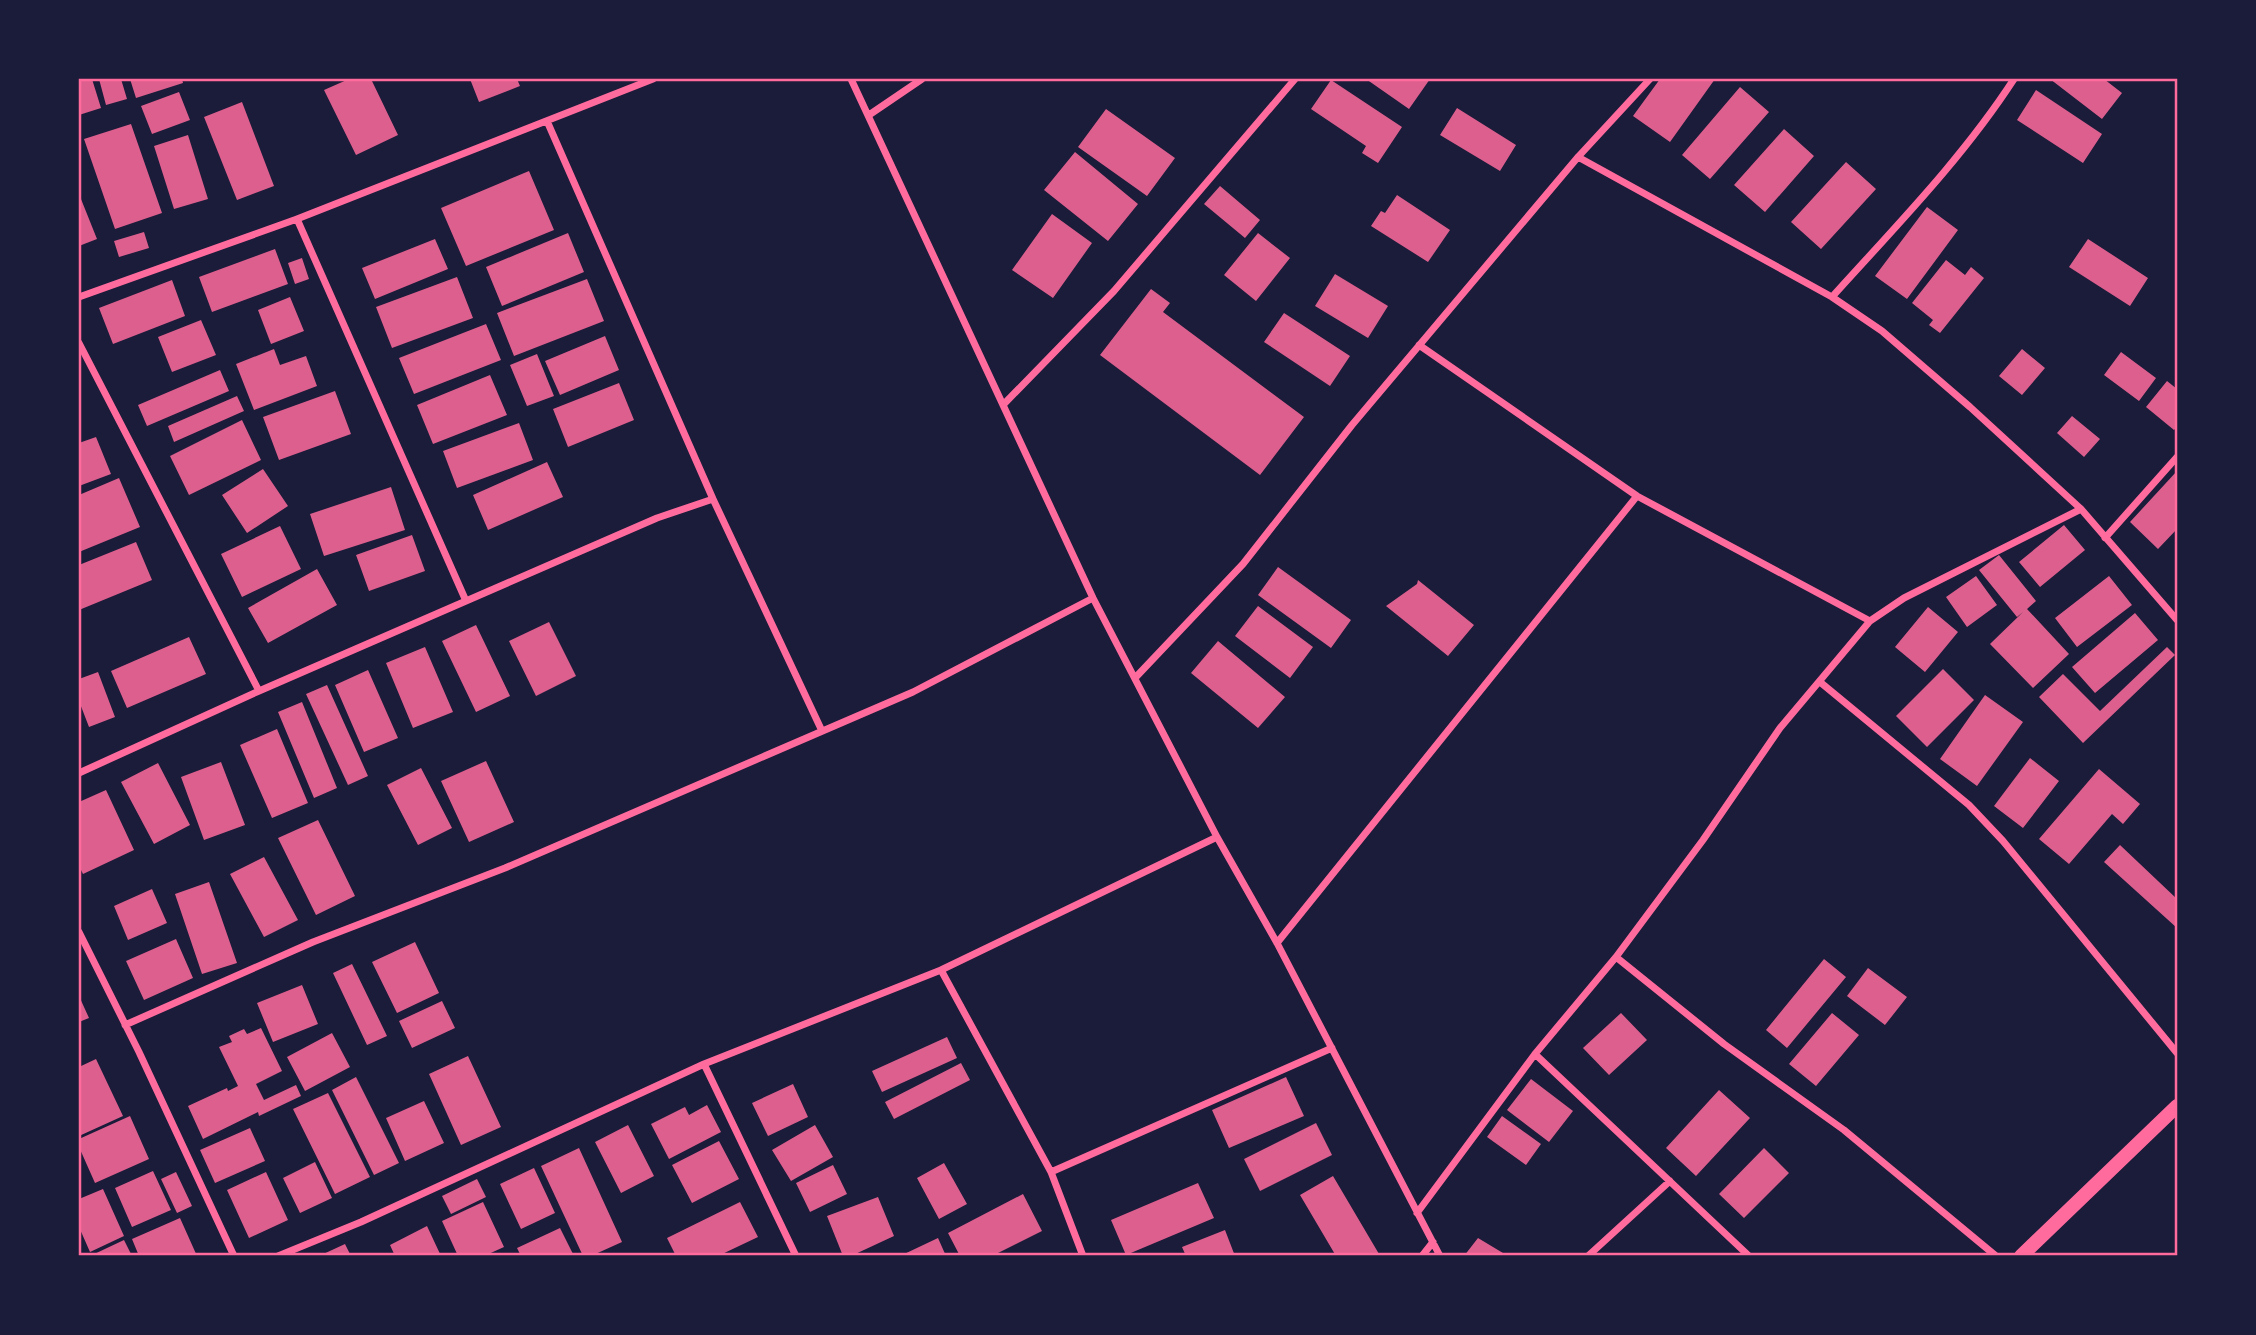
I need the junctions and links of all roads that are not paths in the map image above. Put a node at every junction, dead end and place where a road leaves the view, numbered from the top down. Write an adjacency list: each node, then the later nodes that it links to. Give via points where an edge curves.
1 (653, 79): 8 (street)
2 (851, 79): 7 (street)
3 (922, 79): 7 (street)
4 (1296, 79): 15 (street, via 1114,291)
5 (1650, 79): 9 (street)
6 (2014, 79): 12 (street, via 1962,153)
7 (869, 114): 15 (street)
8 (547, 121): 10 (street); 18 (street)
9 (1578, 157): 12 (street); 14 (street)
10 (297, 219): 11 (street); 22 (street)
11 (79, 297)
12 (1832, 298): 19 (street, via 1882,331)
13 (79, 344): 27 (street)
14 (1419, 345): 17 (street); 25 (street, via 1243,564)
15 (1003, 405): 21 (street)
16 (2177, 457): 20 (street)
17 (1637, 496): 24 (street); 32 (street)
18 (713, 499): 22 (street, via 657,518); 28 (street)
19 (2081, 509): 20 (street); 24 (street, via 1904,598)
20 (2105, 538): 23 (street)
21 (1093, 598): 25 (street); 28 (street, via 913,692)
22 (466, 601): 27 (street)
23 (2177, 620)
24 (1870, 621): 26 (street)
25 (1135, 678): 30 (street)
26 (1820, 682): 33 (street, via 1780,729); 37 (street, via 1969,805)
27 (259, 691): 29 (street)
28 (822, 731): 35 (street)
29 (79, 773)
30 (1217, 837): 32 (street); 34 (street)
31 (79, 932): 35 (street)
32 (1277, 943): 36 (street)
33 (1616, 957): 38 (street); 53 (street, via 1724,1044 1844,1130)
34 (941, 970): 39 (street); 41 (street)
35 (125, 1025): 45 (street)
36 (1332, 1048): 41 (street); 43 (street)
37 (2177, 1053)
38 (1535, 1054): 42 (street); 43 (street)
39 (704, 1064): 46 (street); 47 (street)
40 (2177, 1106): 54 (main road)
41 (1051, 1172): 48 (street)
42 (1670, 1181): 51 (street); 52 (street)
43 (1417, 1213): 44 (street)
44 (1433, 1242): 49 (street); 50 (street)
45 (234, 1256)
46 (278, 1256)
47 (796, 1256)
48 (1083, 1256)
49 (1422, 1256)
50 (1440, 1256)
51 (1588, 1256)
52 (1749, 1256)
53 (1996, 1256)
54 (2021, 1256)

